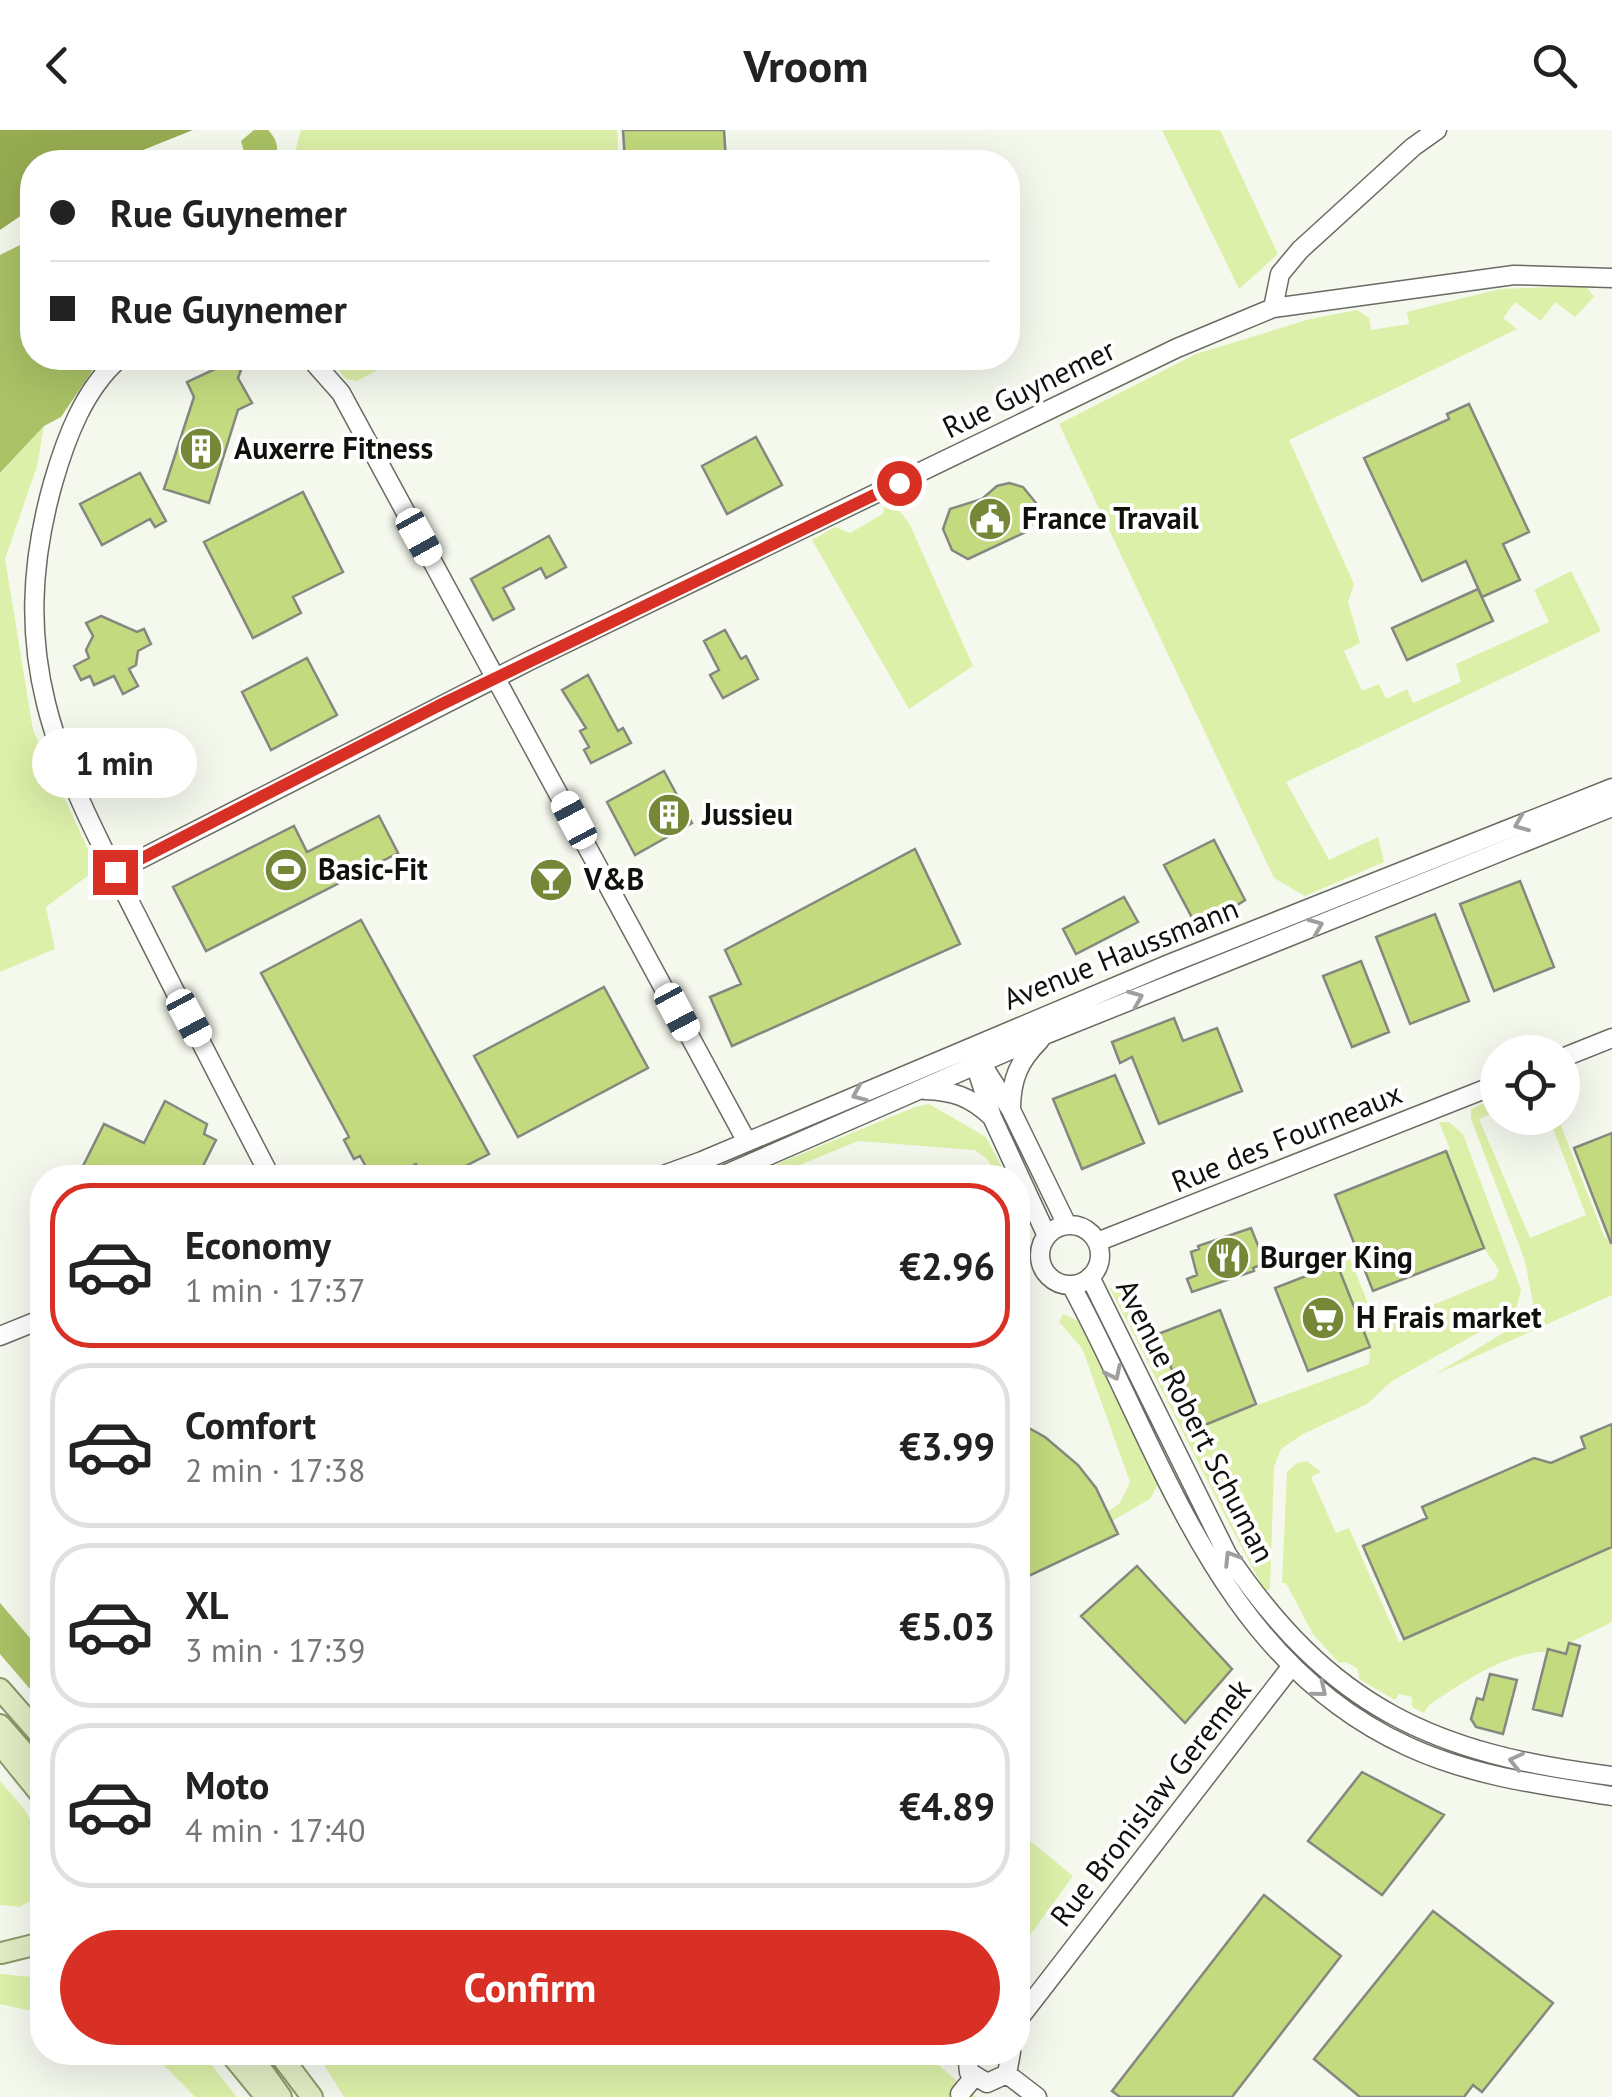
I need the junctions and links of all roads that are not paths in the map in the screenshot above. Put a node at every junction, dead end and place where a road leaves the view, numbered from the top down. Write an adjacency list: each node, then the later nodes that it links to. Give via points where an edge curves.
1 (1437, 130): 3 (street, via 1300,250 1280,274)
2 (1612, 278): 3 (street, Rue Guynemer, via 1514,275)
3 (1273, 308): 6 (street, Rue Guynemer, via 1177,348)
4 (110, 370): 9 (street, via 63,447 36,559 34,612 47,716 72,788)
5 (320, 370): 6 (street, via 341,394)
6 (496, 678): 9 (street, Rue Guynemer); 19 (street)
7 (1612, 788): 12 (street, Avenue Haussmann, one-way to 12)
8 (1612, 807): 10 (street, Avenue Haussmann, one-way to 8)
9 (115, 872): 20 (street)
10 (1047, 1034): 14 (street, Avenue Haussmann); 17 (street, via 1018,1066)
11 (1612, 1038): 13 (street)
12 (970, 1046): 14 (street); 19 (street, Avenue Haussmann, one-way to 19)
13 (1580, 1051)
14 (978, 1064): 15 (street, Avenue Haussmann); 17 (street); 18 (street)
15 (919, 1090): 18 (street, via 954,1091); 22 (street, Avenue Haussmann)
16 (1480, 1091): 27 (street, Rue des Fourneaux)
17 (1012, 1110): 25 (street)
18 (992, 1117): 23 (street)
19 (747, 1142): 21 (street, Avenue Haussmann)
20 (264, 1165)
21 (688, 1165)
22 (747, 1165)
23 (1014, 1165)
24 (1030, 1201): 26 (street)
25 (1067, 1225): 26 (street); 27 (street, via 1085,1229)
26 (1046, 1236): 29 (street, via 1042,1266 1054,1280)
27 (1097, 1242): 28 (street, via 1099,1261)
28 (1090, 1277): 29 (street); 40 (street, Avenue Robert Schuman, one-way to 28, via 1523,1764 1430,1734 1370,1702 1309,1657 1227,1554)
29 (1072, 1285): 32 (street, Avenue Robert Schuman, one-way to 32, via 1212,1567)
30 (30, 1324): 31 (street)
31 (0, 1336)
32 (1291, 1667): 42 (street, Avenue Robert Schuman, one-way to 42, via 1359,1721 1408,1747 1524,1783); 46 (street, Rue Bronislaw Geremek)
33 (0, 1676): 35 (main road)
34 (0, 1689): 36 (main road)
35 (30, 1709)
36 (30, 1723)
37 (0, 1725): 39 (main road)
38 (0, 1744): 41 (main road)
39 (30, 1759)
40 (1612, 1776)
41 (30, 1781)
42 (1612, 1796)
43 (30, 1946): 44 (main road)
44 (0, 1953): 45 (main road)
45 (30, 1957)
46 (1030, 2004)
47 (240, 2065): 56 (main road)
48 (257, 2065): 57 (main road)
49 (288, 2065): 58 (main road)
50 (303, 2065): 59 (main road)
51 (967, 2065): 54 (street)
52 (1009, 2065): 53 (street)
53 (1007, 2074): 54 (street, via 995,2082); 60 (street)
54 (974, 2077): 55 (street)
55 (960, 2094)
56 (266, 2097)
57 (280, 2097)
58 (312, 2097)
59 (321, 2097)
60 (1037, 2097)

